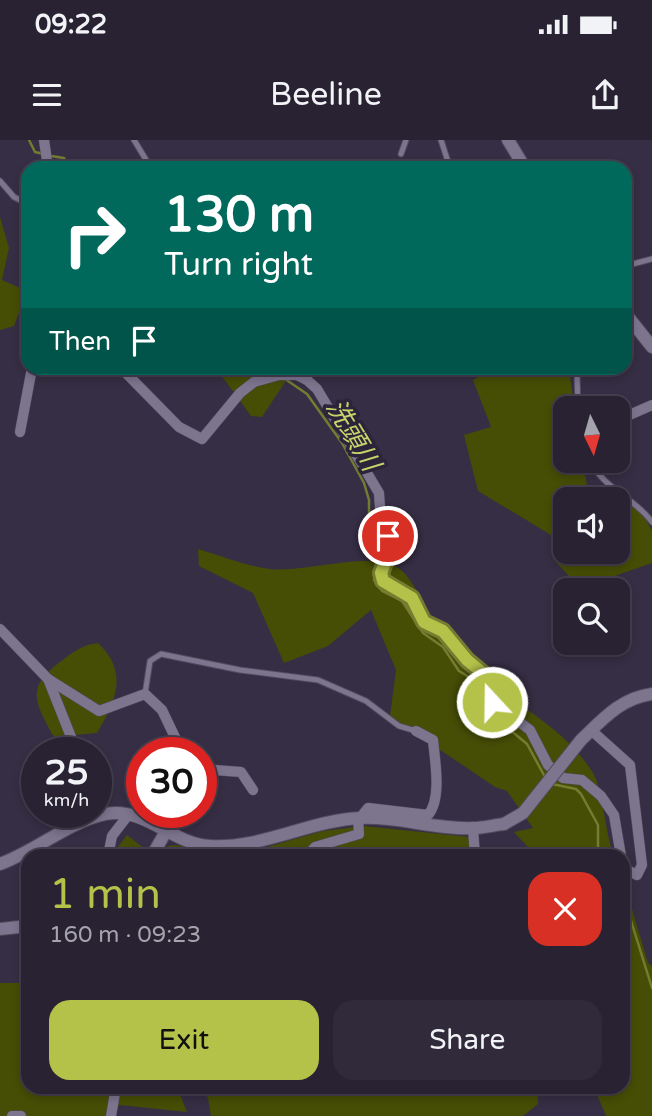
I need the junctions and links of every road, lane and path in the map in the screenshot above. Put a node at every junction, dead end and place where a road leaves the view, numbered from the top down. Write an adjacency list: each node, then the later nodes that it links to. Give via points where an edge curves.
1 (44, 140): 7 (street)
2 (134, 140): 8 (lane)
3 (405, 140): 6 (lane)
4 (441, 140): 9 (lane)
5 (509, 140): 10 (street)
6 (401, 154)
7 (47, 161)
8 (147, 161)
9 (448, 161)
10 (521, 161)
11 (0, 181): 12 (lane)
12 (21, 200)
13 (652, 259): 14 (lane)
14 (632, 264)
15 (632, 322): 16 (street)
16 (652, 347)
17 (31, 375): 27 (street)
18 (128, 375): 20 (street, via 178,427 202,439 240,393 254,382)
19 (279, 375): 22 (street)
20 (279, 375)
21 (297, 375): 51 (street, via 317,389 379,493 381,522 390,550 381,573 383,581 412,598 424,622 443,631 485,675 492,702 530,730 548,765 563,778 582,779 596,790 614,815)
22 (297, 375)
23 (577, 375): 24 (lane)
24 (578, 396)
25 (652, 405): 26 (street)
26 (630, 415)
27 (20, 432)
28 (597, 473): 29 (lane, via 643,509)
29 (652, 522)
30 (0, 629): 31 (street)
31 (48, 679): 32 (street, via 99,711); 36 (street)
32 (145, 694): 35 (lane, via 150,661 162,654 318,680 366,701 399,726); 37 (street, via 162,710)
33 (652, 694): 34 (street, via 617,706)
34 (591, 730): 44 (street, bridge, via 523,813 504,824); 54 (street, via 630,765 642,865 637,875)
35 (416, 731): 41 (street, via 433,740 433,809 428,815 368,808)
36 (70, 737)
37 (175, 737)
38 (217, 770): 39 (street, via 241,772)
39 (253, 790)
40 (126, 818): 47 (street)
41 (359, 818): 44 (street); 45 (street, via 229,846 185,842); 49 (street, via 359,834)
42 (75, 828): 46 (street)
43 (158, 828): 45 (street)
44 (473, 828): 50 (street)
45 (165, 833): 48 (street)
46 (31, 849)
47 (110, 849)
48 (156, 849)
49 (312, 849)
50 (474, 849)
51 (620, 849)
52 (21, 854): 53 (street)
53 (0, 864)
54 (630, 872)
55 (21, 927): 56 (street)
56 (0, 929)
57 (115, 1094): 60 (street)
58 (12, 1116): 59 (street)
59 (20, 1116)
60 (111, 1116)

